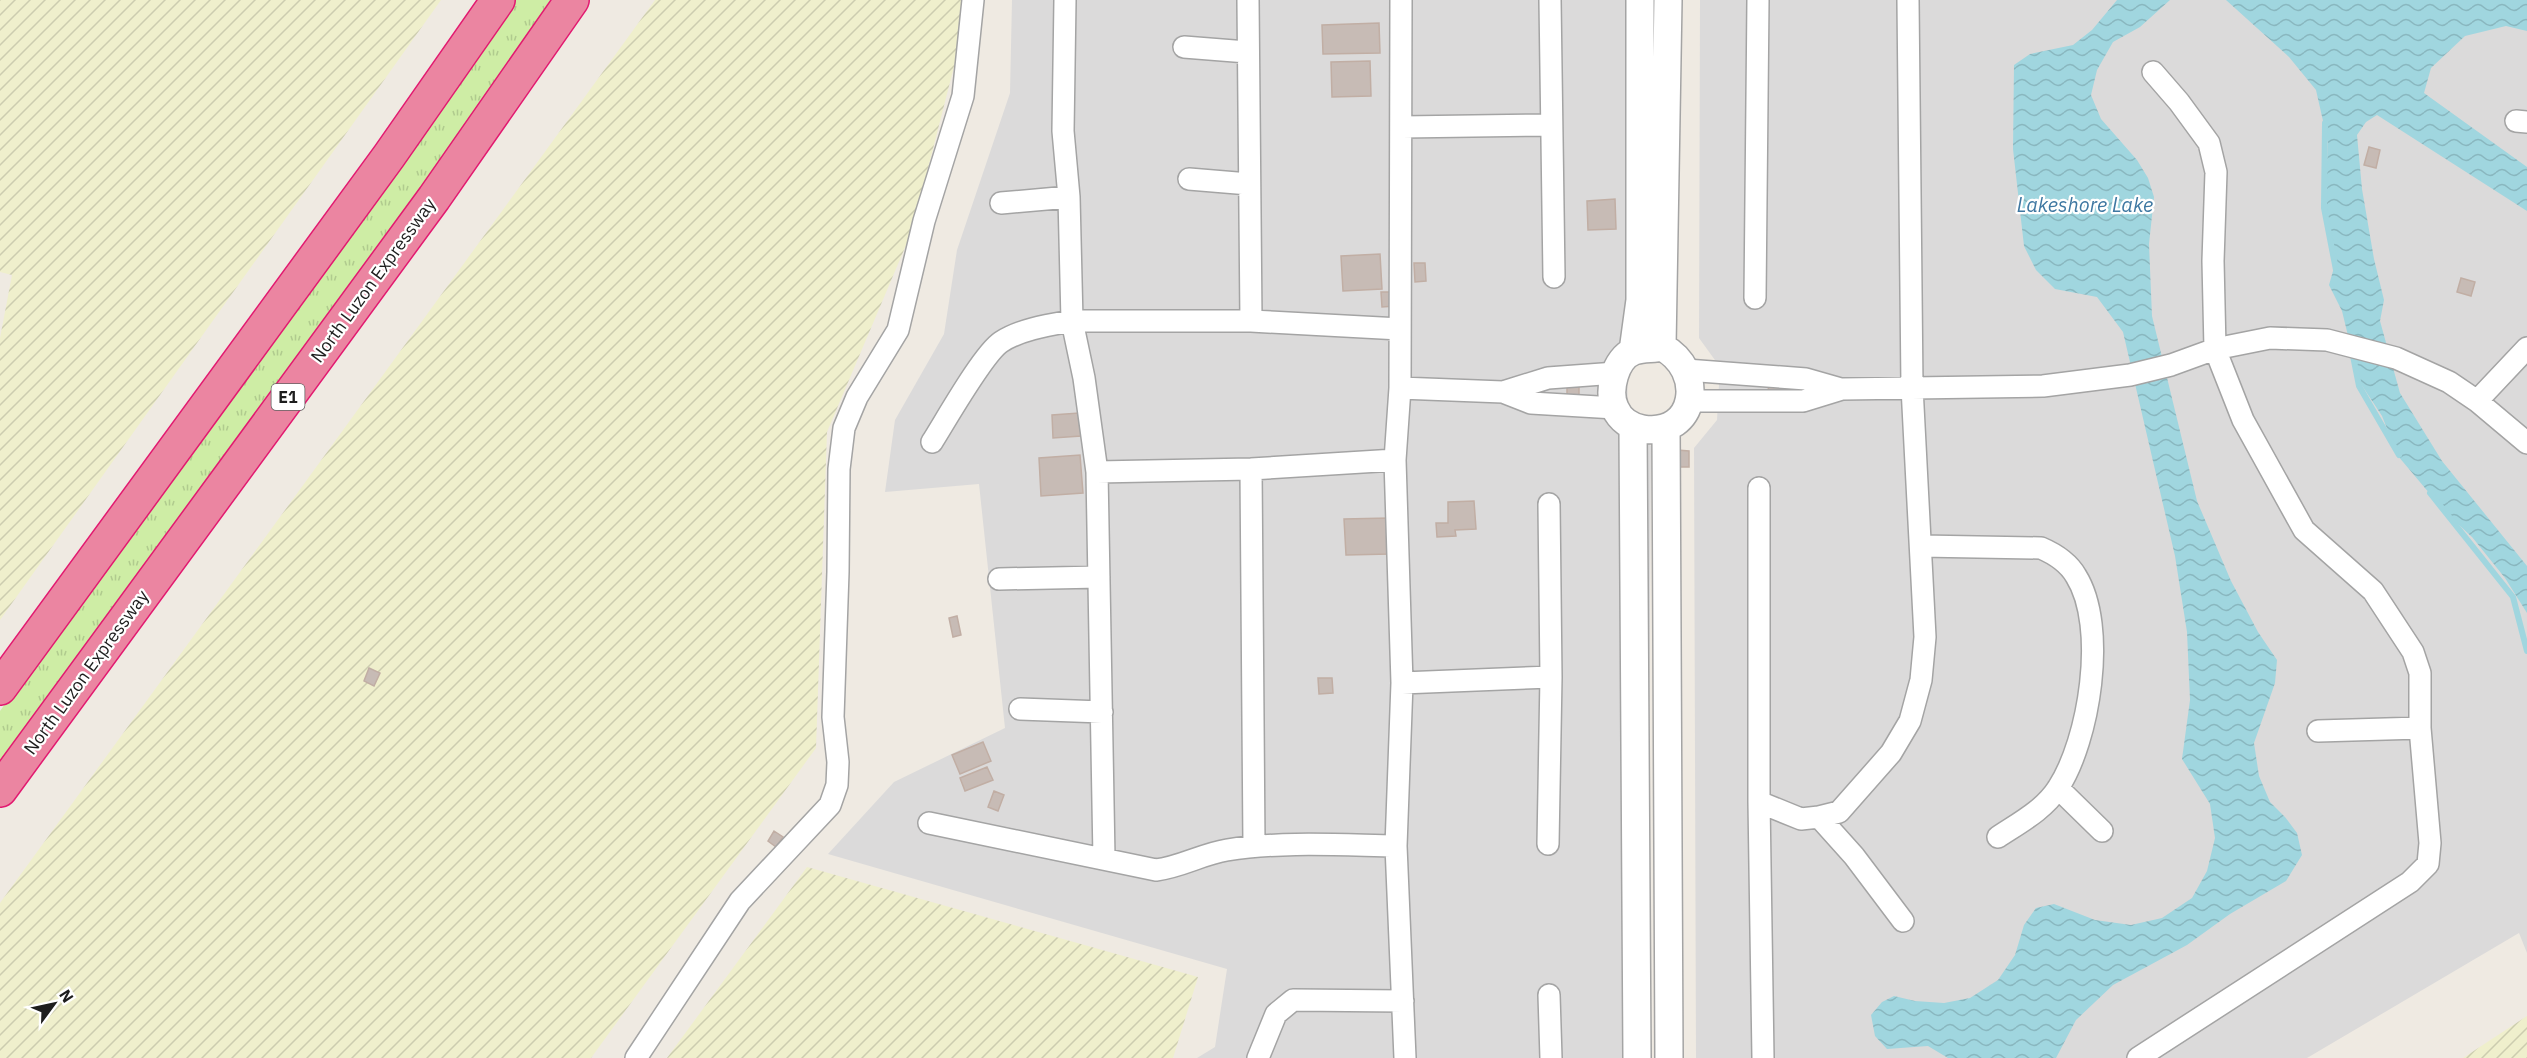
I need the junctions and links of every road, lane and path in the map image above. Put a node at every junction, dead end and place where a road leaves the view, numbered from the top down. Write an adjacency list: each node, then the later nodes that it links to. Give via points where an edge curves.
1 (498, 0): 52 (highway, via 389,156)
2 (572, 0): 58 (highway, North Luzon Expressway / E1, via 434,198)
3 (973, 0): 71 (street, via 963,96 924,221 898,330 857,397 844,428 839,469 833,717 837,785 830,805 740,902)
4 (1065, 0): 19 (street, via 1062,131)
5 (1248, 0): 13 (street)
6 (1401, 0): 16 (street)
7 (1550, 0): 15 (street)
8 (1640, 0): 29 (street, via 1640,300)
9 (1668, 0): 26 (street)
10 (1758, 0): 22 (street)
11 (1908, 0): 32 (street)
12 (1184, 47): 13 (street)
13 (1247, 52): 18 (street)
14 (2153, 72): 28 (street, via 2209,143 2216,172)
15 (1551, 125): 16 (street); 21 (street)
16 (1402, 127): 25 (street)
17 (1189, 179): 18 (street)
18 (1249, 184): 24 (street)
19 (1069, 197): 20 (street); 23 (street)
20 (1001, 203)
21 (1554, 277)
22 (1755, 298)
23 (1072, 321): 24 (street); 40 (street, via 1000,342); 44 (street)
24 (1251, 321): 25 (street)
25 (1400, 329): 33 (street)
26 (1662, 347): 29 (street); 30 (street, via 1673,353)
27 (2527, 348): 37 (street)
28 (2215, 350): 32 (street, via 2130,375 2043,386); 37 (street, via 2270,338 2327,340 2396,358 2449,382); 55 (street, via 2243,420 2304,530 2373,591 2413,652 2420,674)
29 (1633, 351): 31 (street)
30 (1686, 370): 34 (street, via 1806,379); 36 (street)
31 (1616, 373): 35 (street, via 1548,378); 38 (street, via 1612,391)
32 (1912, 387): 34 (street); 47 (street)
33 (1400, 388): 35 (street); 42 (street)
34 (1842, 389): 36 (street, via 1803,401)
35 (1503, 392): 38 (street, via 1531,403)
36 (1690, 401): 39 (street, via 1683,415)
37 (2477, 401): 41 (street)
38 (1624, 418): 39 (street, via 1649,430); 75 (street)
39 (1666, 428): 76 (street)
40 (932, 441)
41 (2527, 443)
42 (1395, 460): 43 (street); 51 (street)
43 (1251, 470): 44 (street); 65 (street)
44 (1097, 472): 48 (street)
45 (1759, 488): 59 (street)
46 (1549, 504): 50 (street)
47 (1921, 546): 57 (street, via 2041,548 2058,556 2076,576 2086,598 2094,647 2082,737); 60 (street, via 1925,637 1921,680 1910,721 1891,753 1839,812)
48 (1099, 577): 49 (street); 54 (street)
49 (999, 579)
50 (1551, 678): 51 (street); 64 (street)
51 (1402, 683): 66 (street)
52 (0, 688)
53 (1020, 709): 54 (street)
54 (1102, 712): 67 (street)
55 (2420, 728): 56 (street); 78 (street, via 2430,843 2428,864 2410,882)
56 (2318, 731)
57 (2058, 788): 62 (street); 63 (street, via 2040,809)
58 (0, 790)
59 (1759, 802): 60 (street, via 1801,819); 77 (street)
60 (1820, 817): 68 (street)
61 (929, 823): 67 (street)
62 (2102, 831)
63 (1998, 837)
64 (1548, 844)
65 (1254, 846): 66 (street); 67 (street, via 1156,870)
66 (1396, 846): 70 (street)
67 (1104, 858)
68 (1904, 921)
69 (1549, 995): 74 (street)
70 (1403, 1001): 72 (street, via 1293,1000 1276,1014); 73 (street)
71 (636, 1058)
72 (1258, 1058)
73 (1405, 1058)
74 (1551, 1058)
75 (1637, 1058)
76 (1669, 1058)
77 (1763, 1058)
78 (2138, 1058)

